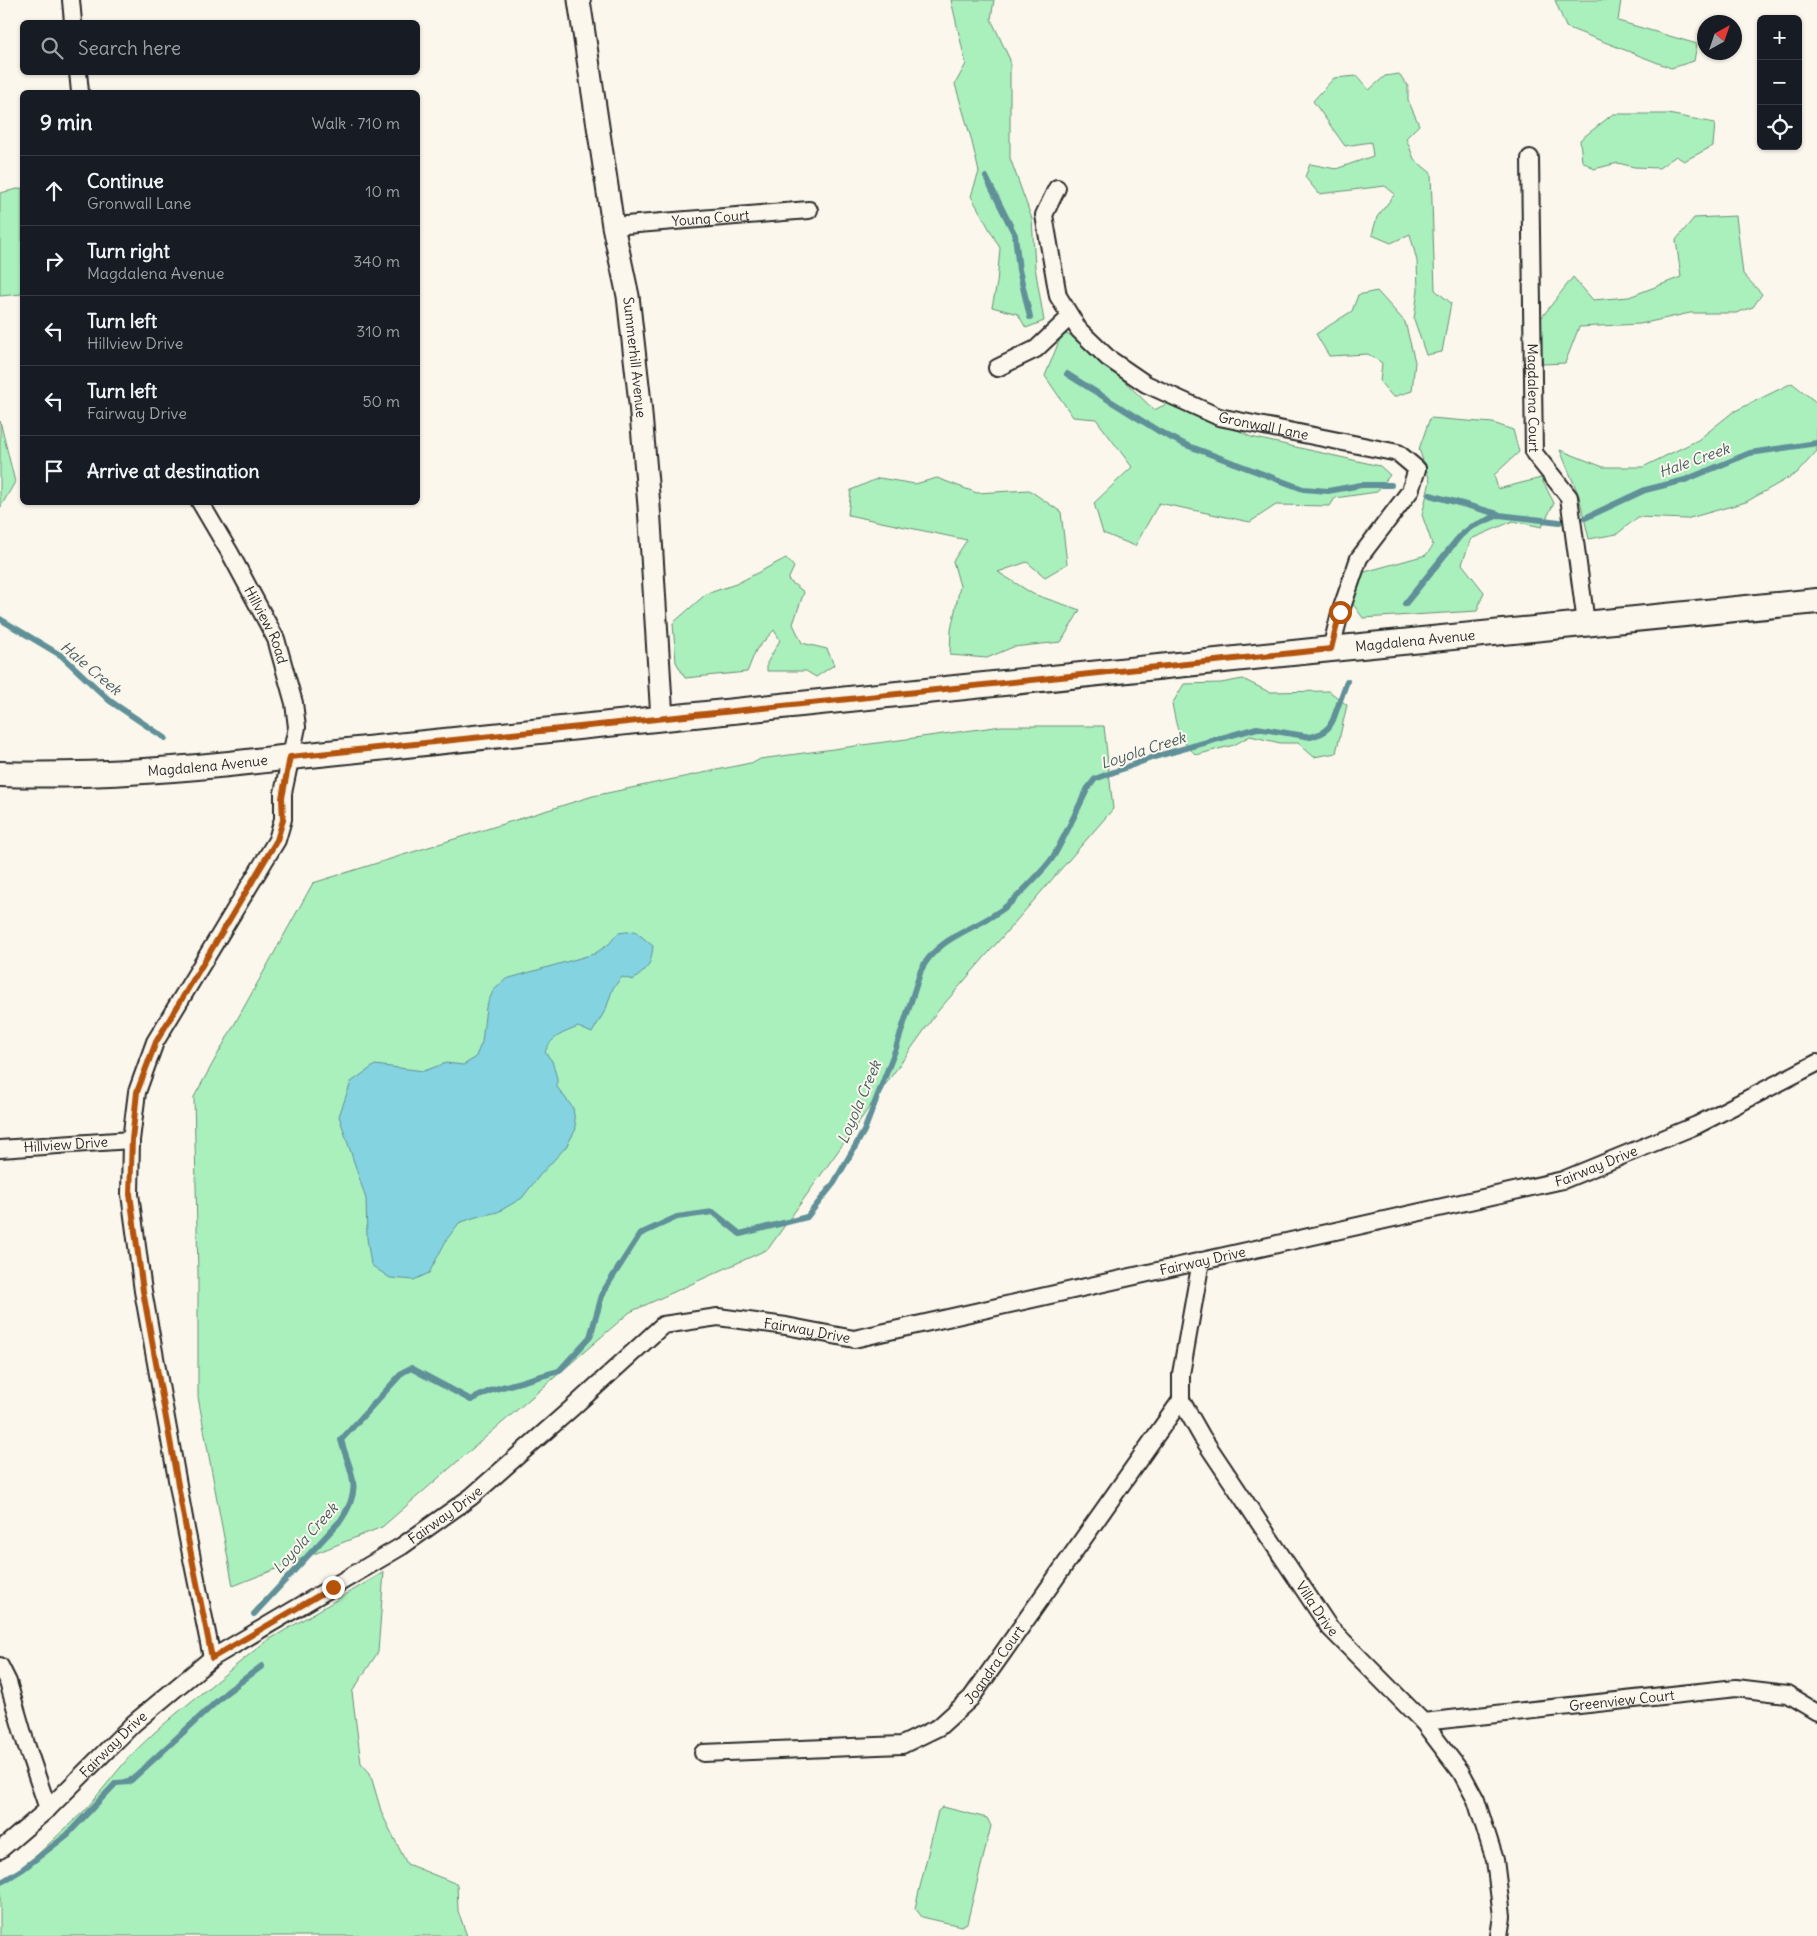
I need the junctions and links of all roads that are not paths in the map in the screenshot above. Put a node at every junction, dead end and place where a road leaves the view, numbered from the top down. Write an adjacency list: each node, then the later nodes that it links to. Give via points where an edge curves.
1 (71, 0): 3 (street)
2 (579, 0): 9 (street, Summerhill Avenue)
3 (74, 20)
4 (78, 75): 5 (street)
5 (80, 90)
6 (1530, 158): 14 (street, Magdalena Court, via 1534,453 1569,497)
7 (1058, 188): 10 (street, Gronwall Lane, via 1044,216 1058,296)
8 (808, 210): 9 (street, Young Court)
9 (613, 226): 16 (street, Summerhill Avenue, via 628,296 640,403)
10 (1070, 316): 11 (street, via 1036,348); 15 (street, Gronwall Lane, via 1079,330 1108,358 1146,384 1220,417 1398,453 1418,469 1410,491 1359,558)
11 (997, 368)
12 (202, 505): 17 (street, Hillview Road, via 276,639 294,702 297,728)
13 (1817, 601): 14 (main road, Magdalena Avenue)
14 (1586, 623): 15 (main road, Magdalena Avenue)
15 (1331, 649): 16 (main road, Magdalena Avenue)
16 (662, 720): 17 (main road, Magdalena Avenue)
17 (290, 757): 18 (main road, Magdalena Avenue, via 101,774); 20 (street, via 282,798 283,820 277,840 156,1042 137,1092)
18 (0, 774)
19 (1817, 1063): 22 (street, Fairway Drive, via 1697,1125 1563,1180)
20 (132, 1140): 21 (street, Hillview Drive); 24 (street, via 130,1194 143,1291)
21 (0, 1149)
22 (1201, 1261): 23 (street, Villa Drive, via 1181,1374); 24 (street, Fairway Drive, via 854,1339 718,1317 663,1325 471,1496 402,1546)
23 (1181, 1400): 27 (street, Villa Drive, via 1202,1437 1329,1627); 28 (street, Joandra Court, via 970,1698 939,1727 902,1745)
24 (212, 1658): 29 (street, Fairway Drive, via 134,1723)
25 (0, 1666): 29 (street)
26 (1817, 1712): 27 (street, Greenview Court, via 1787,1694 1736,1688)
27 (1423, 1722): 31 (street, Villa Drive, via 1461,1772 1476,1800 1495,1860 1502,1916)
28 (702, 1753)
29 (48, 1809): 30 (street, Fairway Drive)
30 (0, 1850)
31 (1499, 1936)

